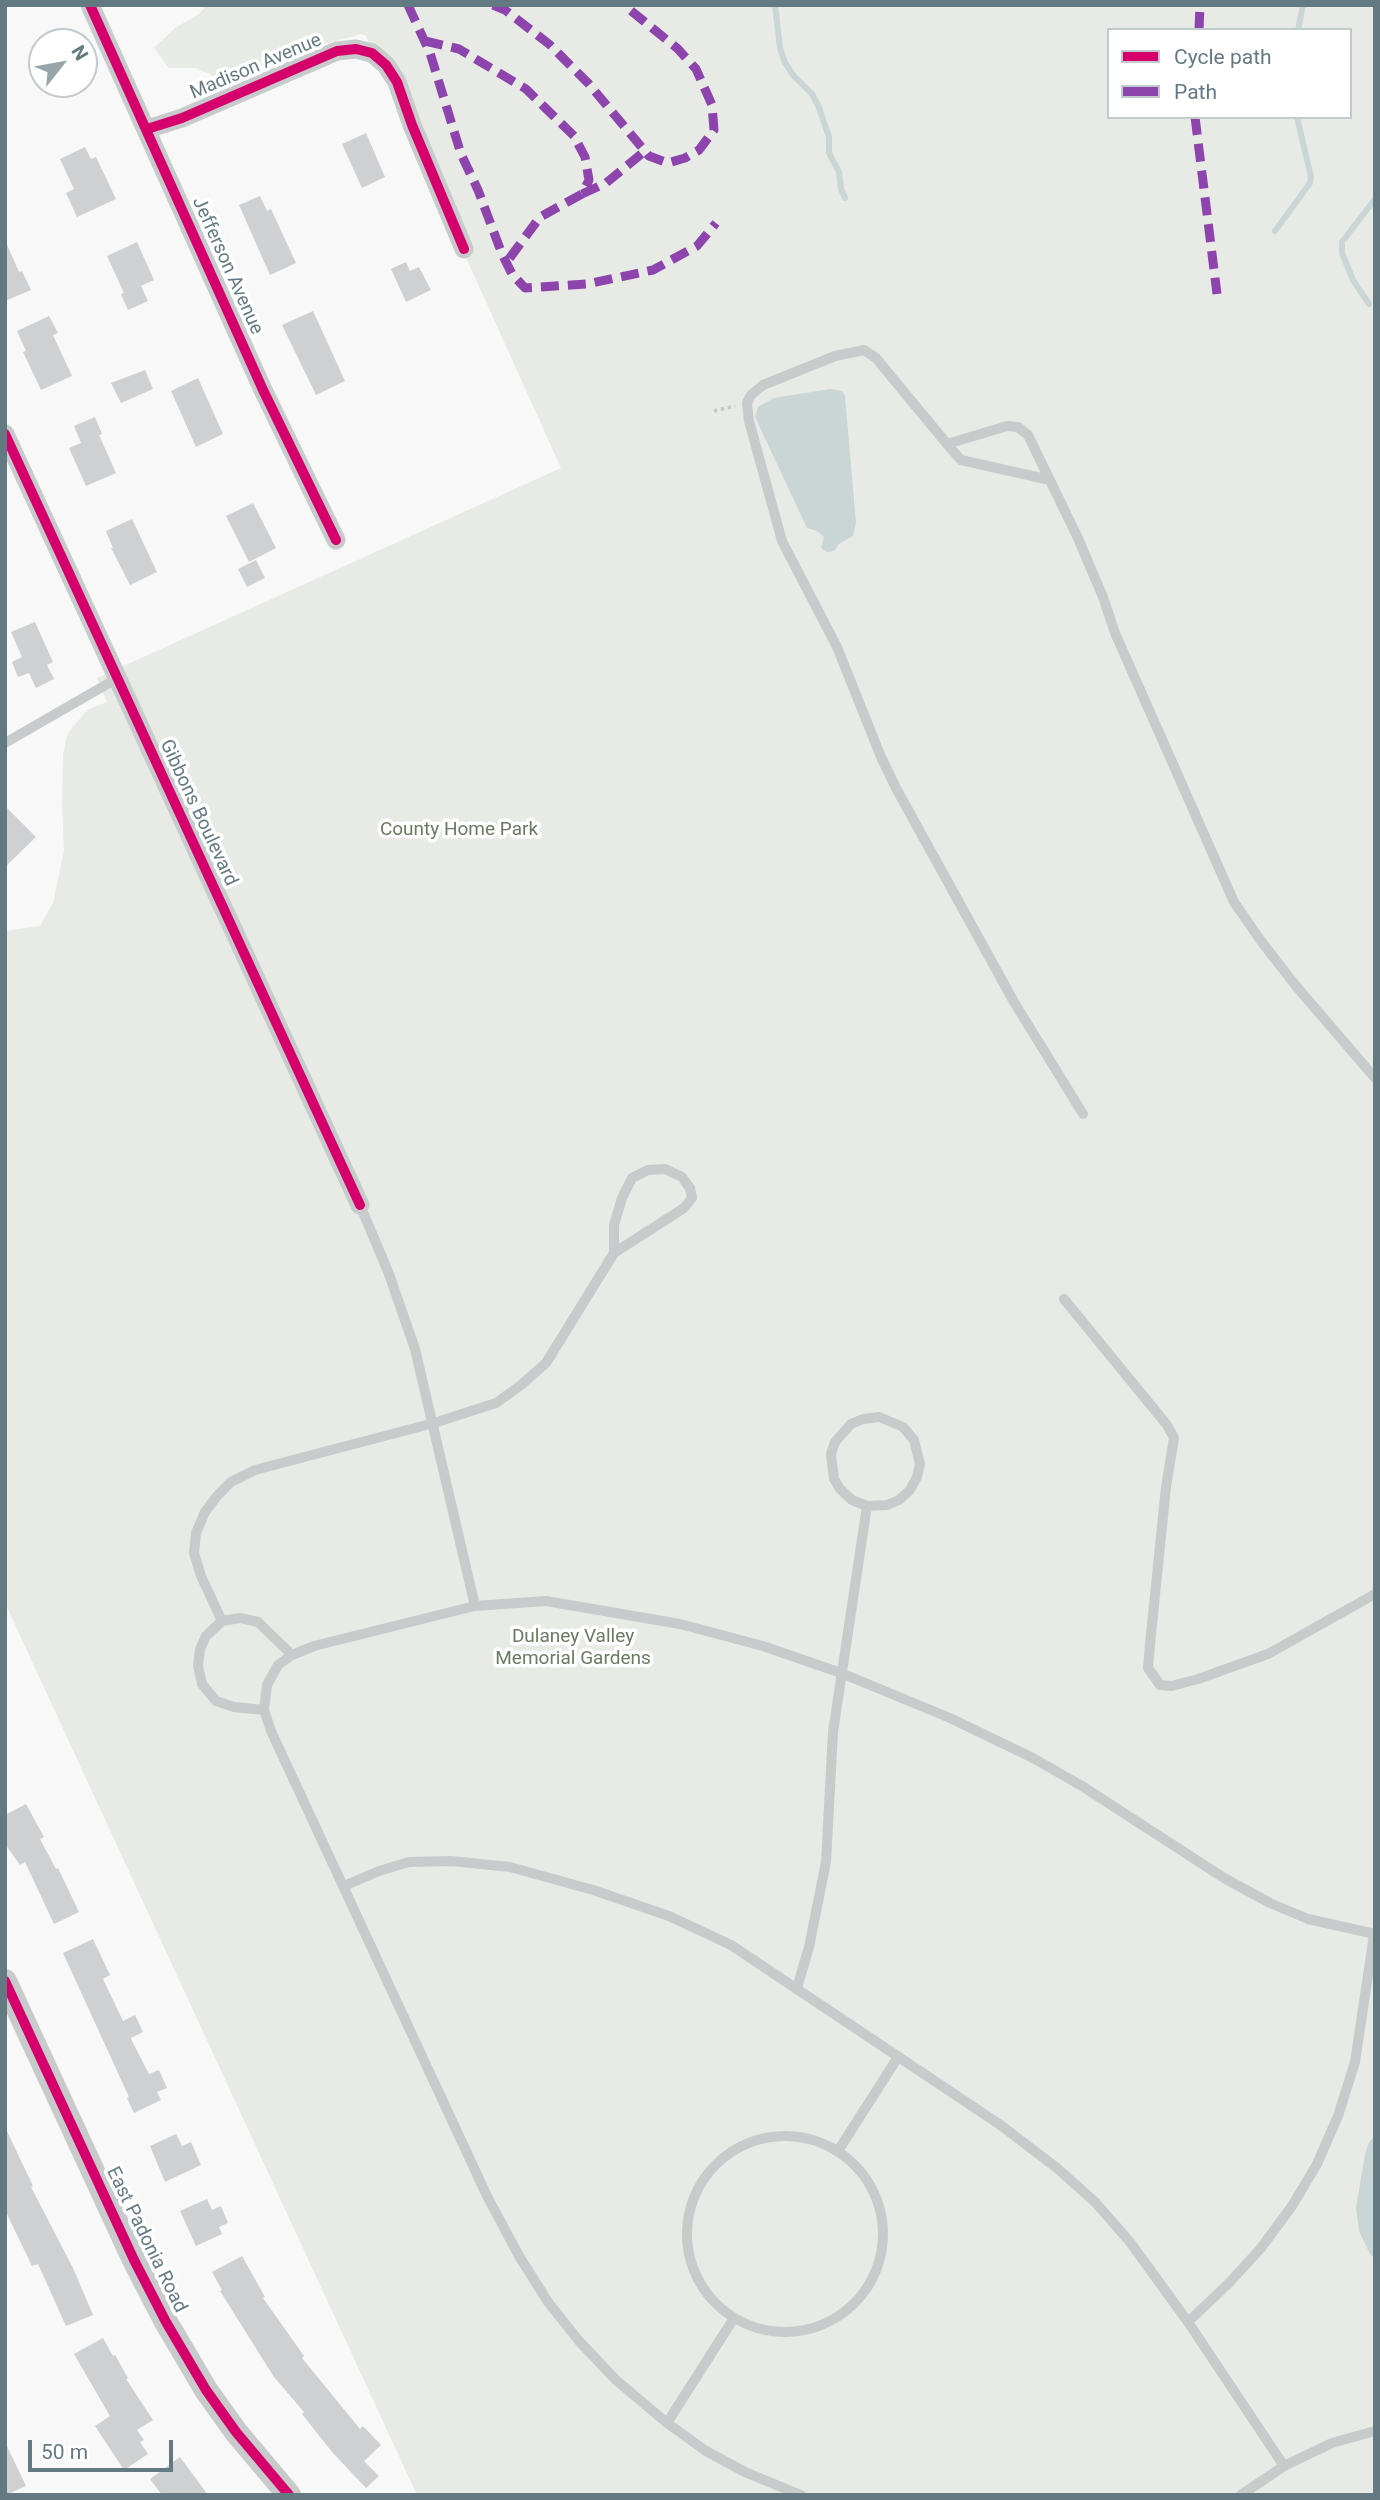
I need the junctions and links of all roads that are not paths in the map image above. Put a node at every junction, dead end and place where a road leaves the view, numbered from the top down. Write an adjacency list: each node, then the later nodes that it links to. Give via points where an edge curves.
1 (90, 5): 2 (street, Jefferson Avenue)
2 (147, 129): 3 (street, Madison Avenue, via 337,51 372,53 397,82); 7 (street, Jefferson Avenue, via 263,390)
3 (464, 249)
4 (5, 435): 8 (street, Gibbons Boulevard)
5 (947, 444): 6 (lane, via 961,460); 6 (lane, via 1007,426 1018,427 1028,435); 11 (lane, via 876,358 864,350 835,356 763,385 747,403 782,541 837,647 881,757 1014,1002)
6 (1050, 480): 10 (lane, via 1234,902 1296,986)
7 (336, 540)
8 (116, 679): 9 (lane); 12 (street, Gibbons Boulevard)
9 (5, 743)
10 (1375, 1078)
11 (1083, 1114)
12 (360, 1205): 15 (lane, via 411,1336)
13 (614, 1253): 13 (lane, via 614,1225 632,1178 648,1170 665,1169 682,1177 692,1198 684,1208); 15 (lane, via 546,1363 496,1403)
14 (1064, 1299): 17 (lane, via 1174,1438 1150,1644 1149,1668 1160,1685 1198,1679 1268,1654)
15 (434, 1423): 18 (lane); 19 (lane, via 255,1470 231,1482 205,1512 194,1553)
16 (867, 1506): 16 (lane, via 840,1489 831,1454 851,1424 879,1417 908,1433 920,1464 914,1484 899,1500); 21 (lane)
17 (1375, 1594)
18 (475, 1606): 20 (lane); 21 (lane, via 546,1601 597,1608 763,1646)
19 (222, 1621): 20 (lane, via 258,1622); 22 (lane, via 200,1649 202,1684 216,1701)
20 (292, 1655): 22 (lane, via 278,1665 267,1685)
21 (841, 1673): 24 (lane, via 1033,1758 1270,1903 1308,1919); 26 (lane, via 826,1861)
22 (264, 1710): 23 (lane)
23 (344, 1886): 26 (lane, via 409,1863 452,1861 510,1867 668,1916 731,1945); 31 (lane, via 519,2256 579,2341)
24 (1374, 1935): 30 (lane, via 1354,2062 1317,2164 1261,2248)
25 (5, 1980): 34 (street, East Padonia Road, via 166,2322 236,2432)
26 (797, 1988): 27 (lane)
27 (898, 2057): 28 (lane); 30 (lane, via 999,2124 1096,2202)
28 (838, 2151): 29 (lane, via 861,2172 876,2195 882,2216 884,2239 872,2282 857,2303 837,2319 812,2329 785,2333 758,2329); 29 (lane, via 791,2136 759,2139 735,2150 701,2184 687,2226 688,2250 711,2299)
29 (734, 2318): 31 (lane)
30 (1188, 2322): 33 (lane)
31 (667, 2423): 35 (lane, via 745,2472)
32 (1375, 2431): 33 (lane, via 1332,2443)
33 (1284, 2466): 36 (lane)
34 (289, 2495)
35 (801, 2495)
36 (1241, 2495)

